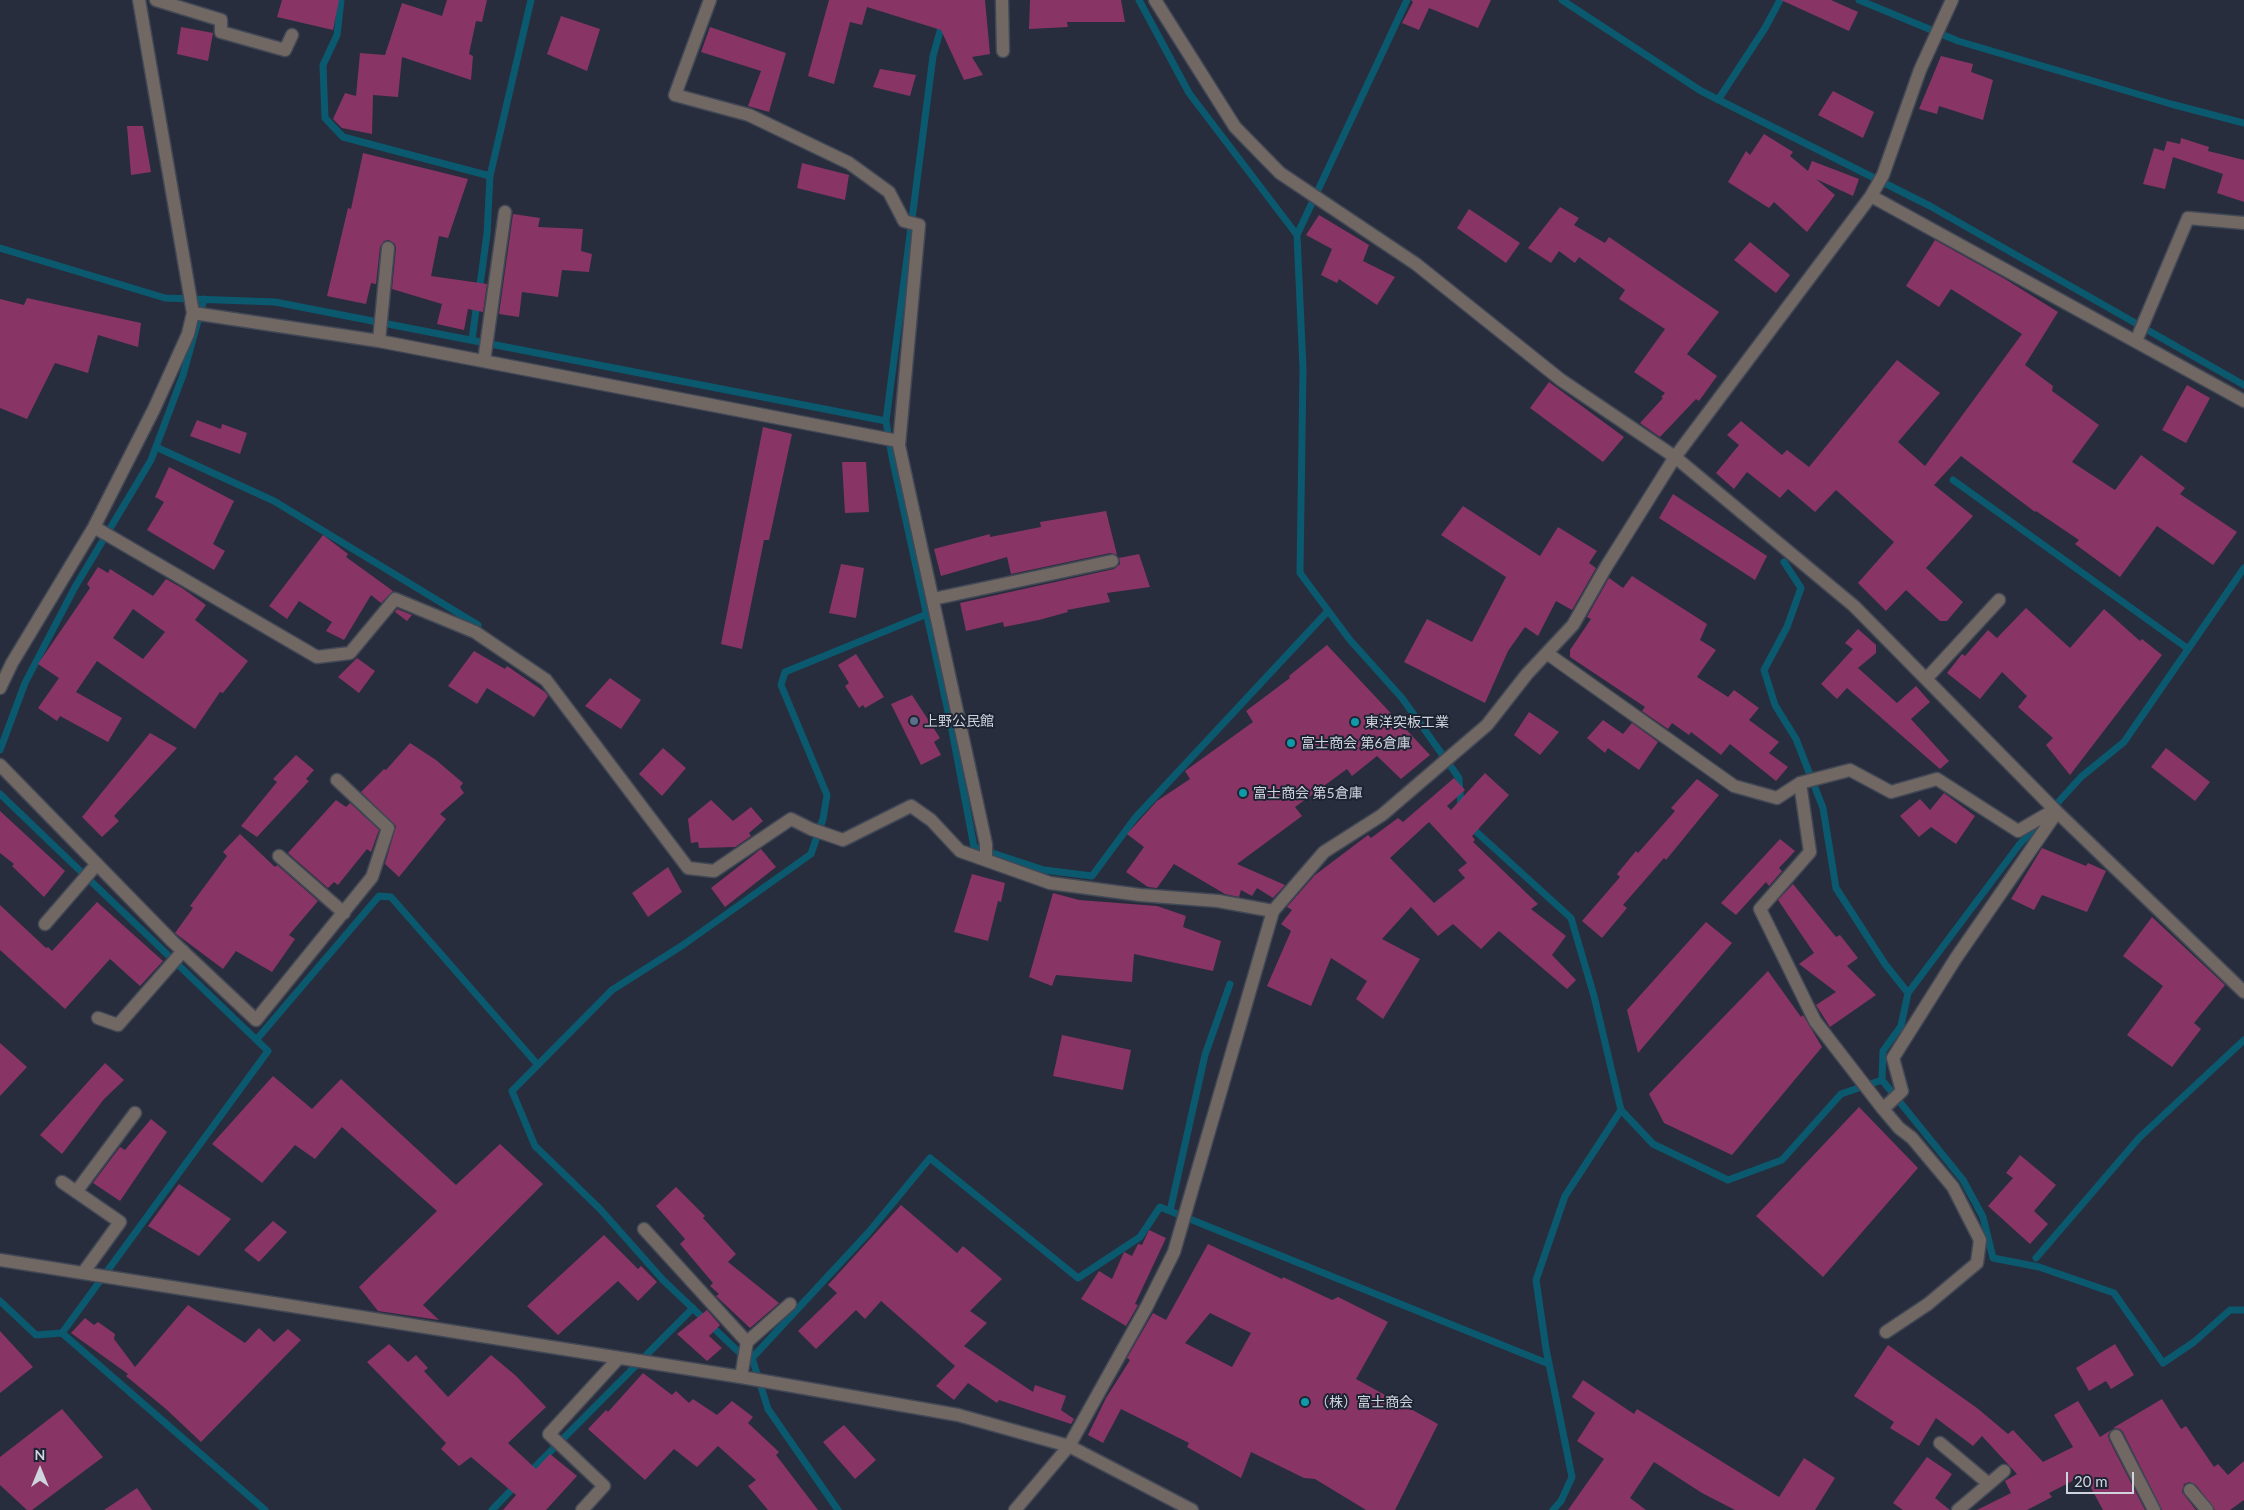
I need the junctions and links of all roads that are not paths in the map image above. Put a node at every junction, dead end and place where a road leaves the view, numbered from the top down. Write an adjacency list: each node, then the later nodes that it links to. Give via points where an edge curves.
1 (139, 0): 13 (street, via 189,295)
2 (156, 0): 7 (street, via 221,20 221,32 285,50)
3 (710, 0): 18 (street, via 675,95 749,115 849,163 889,192 904,221 919,225)
4 (1002, 0): 8 (street)
5 (1155, 0): 19 (street, via 1235,127 1280,173 1416,264 1561,380)
6 (1952, 0): 9 (street, via 1920,70)
7 (292, 35)
8 (1003, 52)
9 (1873, 192): 15 (street); 19 (street)
10 (505, 212): 16 (street)
11 (2244, 223): 15 (street, via 2188,218)
12 (388, 248): 14 (street)
13 (199, 314): 14 (street); 20 (street, via 154,409)
14 (379, 341): 16 (street)
15 (2136, 341): 17 (street)
16 (484, 361): 18 (street)
17 (2244, 401)
18 (899, 443): 22 (street)
19 (1675, 457): 24 (street, via 1573,625); 25 (street, via 1854,606)
20 (103, 532): 26 (street, via 12,663); 32 (street, via 317,657 350,652 395,599 475,632 546,680 688,868 714,872 791,819 843,840 910,806 932,820 960,851)
21 (1112, 562): 22 (street)
22 (933, 599): 32 (street, via 986,844)
23 (1999, 600): 25 (street)
24 (1548, 654): 29 (street, via 1734,786 1777,798); 34 (street, via 1527,674 1487,725 1382,815 1324,852)
25 (1926, 679): 30 (street)
26 (0, 688)
27 (1, 766): 33 (street)
28 (337, 780): 35 (street, via 388,828 372,877)
29 (1800, 783): 30 (street, via 1850,770 1891,792 1937,779 2018,831); 40 (street, via 1810,852 1760,909 1815,1021)
30 (2055, 810): 38 (street); 40 (street, via 1893,1058 1902,1091)
31 (279, 856): 35 (street)
32 (986, 859): 34 (street, via 1050,883 1218,901)
33 (97, 864): 36 (street); 37 (street)
34 (1273, 911): 54 (street, via 1174,1252)
35 (344, 914): 37 (street, via 256,1020)
36 (45, 924)
37 (177, 958): 39 (street, via 118,1025)
38 (2244, 992)
39 (98, 1018)
40 (1884, 1109): 48 (street, via 1953,1187 1980,1240 1977,1263 1928,1304)
41 (135, 1113): 43 (street)
42 (62, 1182): 43 (street)
43 (76, 1192): 46 (street, via 120,1222)
44 (644, 1229): 49 (street)
45 (0, 1260): 46 (street)
46 (89, 1274): 50 (street)
47 (790, 1304): 49 (street)
48 (1886, 1332)
49 (746, 1345): 51 (street, via 743,1361)
50 (618, 1360): 51 (street); 58 (street, via 549,1434 604,1486)
51 (747, 1379): 54 (street, via 958,1415)
52 (2116, 1436): 62 (street)
53 (1940, 1443): 56 (street)
54 (1069, 1446): 59 (street); 60 (street)
55 (2004, 1471): 56 (street)
56 (1989, 1484): 61 (street)
57 (2190, 1490): 63 (street)
58 (582, 1510)
59 (1016, 1510)
60 (1192, 1510)
61 (1958, 1510)
62 (2154, 1510)
63 (2207, 1510)

